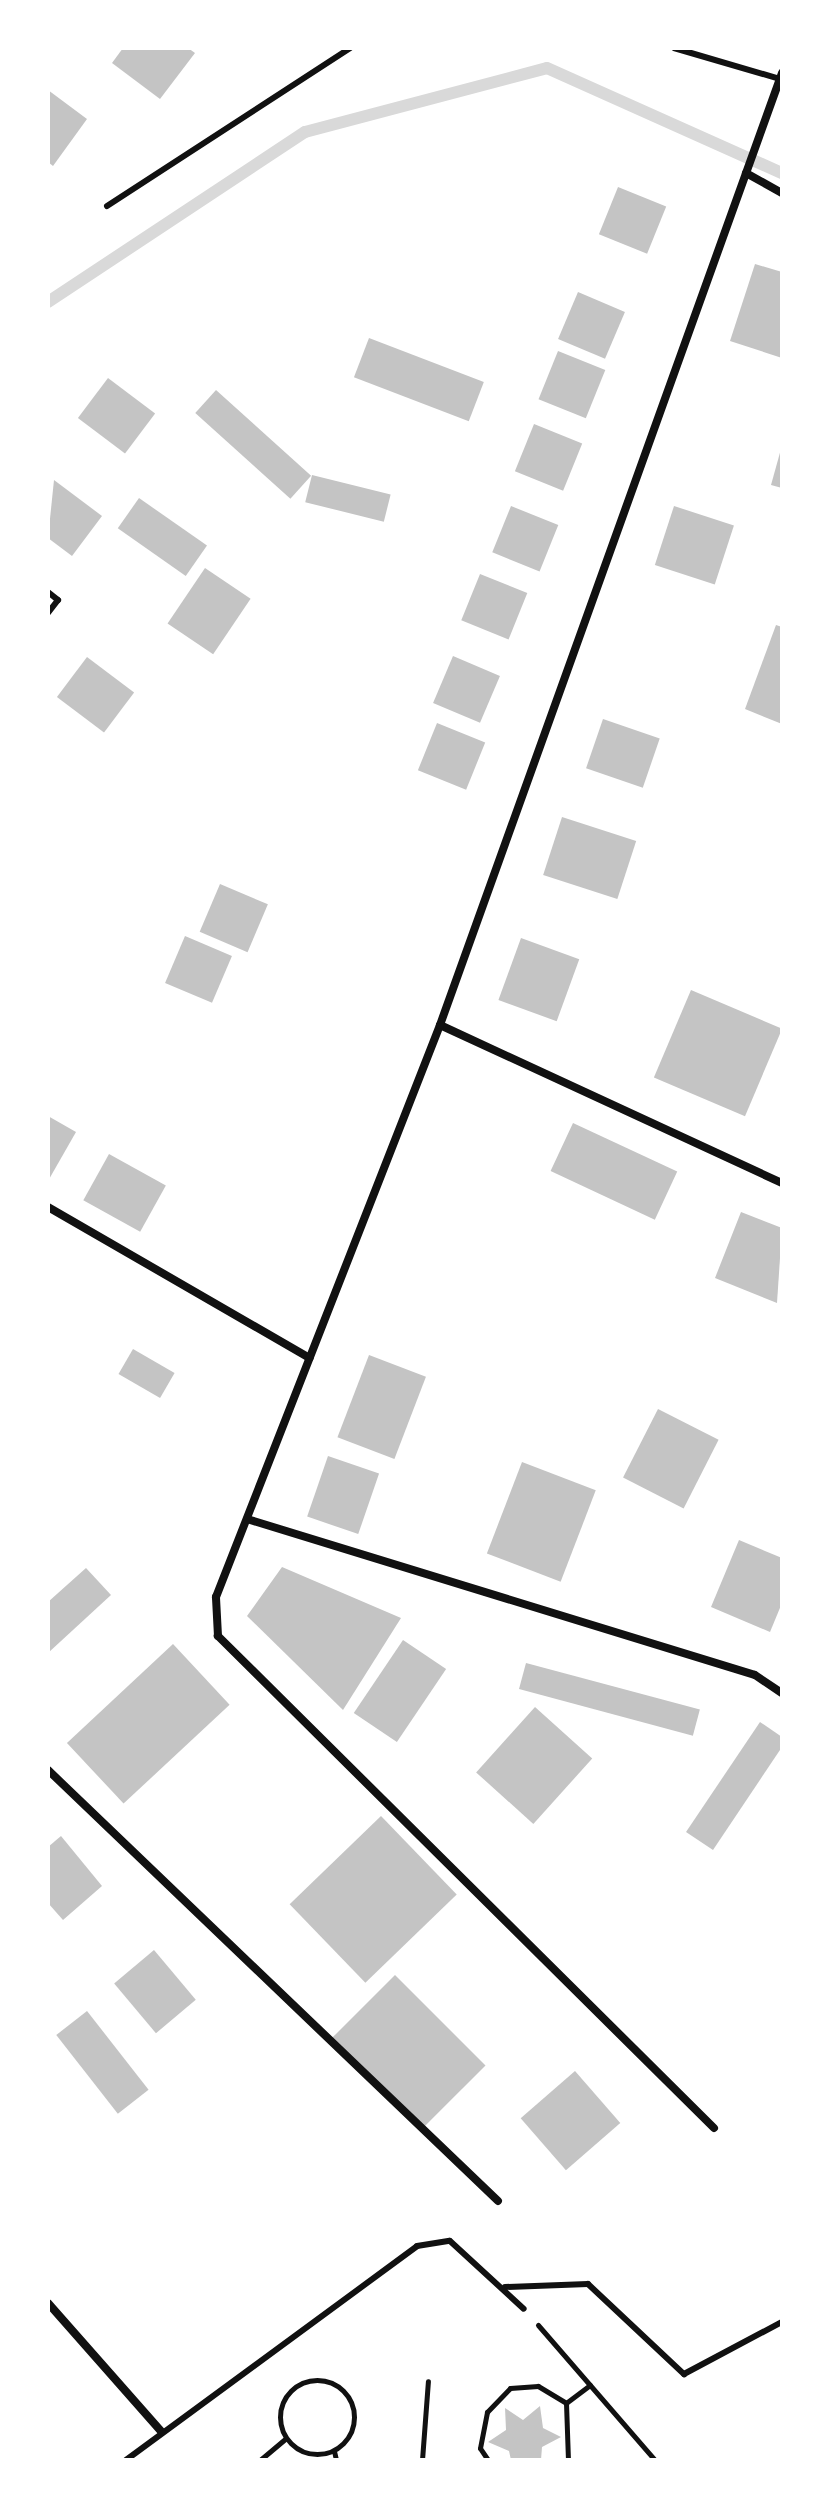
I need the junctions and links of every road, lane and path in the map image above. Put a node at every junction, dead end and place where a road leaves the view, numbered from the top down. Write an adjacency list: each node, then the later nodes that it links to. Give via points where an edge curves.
1 (350, 48): 6 (lane)
2 (674, 48): 3 (lane)
3 (781, 76): 4 (street)
4 (746, 173): 5 (street); 9 (street)
5 (782, 193)
6 (107, 206)
7 (48, 592): 8 (lane, via 58,600)
8 (48, 613)
9 (440, 1025): 10 (street); 12 (street)
10 (782, 1183)
11 (48, 1207): 12 (street)
12 (310, 1358): 13 (street)
13 (247, 1519): 14 (street, via 755,1675); 16 (street, via 216,1597 218,1636)
14 (782, 1693)
15 (48, 1770): 17 (street)
16 (714, 2128)
17 (498, 2201)
18 (505, 2287): 20 (lane); 21 (lane, via 588,2284 684,2374); 25 (lane, via 450,2241 417,2246)
19 (48, 2303): 25 (street)
20 (524, 2309): 23 (path)
21 (782, 2322)
22 (428, 2381): 33 (path)
23 (590, 2385): 24 (path); 36 (path)
24 (566, 2403): 34 (path, via 538,2386 510,2388 487,2412 480,2448); 35 (path)
25 (161, 2431): 28 (lane)
26 (285, 2439): 27 (path, via 300,2450); 27 (path, via 279,2421 284,2400 299,2384 326,2377 348,2395 354,2416); 31 (path)
27 (334, 2451): 32 (path)
28 (126, 2460)
29 (203, 2460): 30 (path)
30 (224, 2460)
31 (260, 2460)
32 (336, 2460)
33 (422, 2460)
34 (488, 2460)
35 (568, 2460)
36 (655, 2460)

